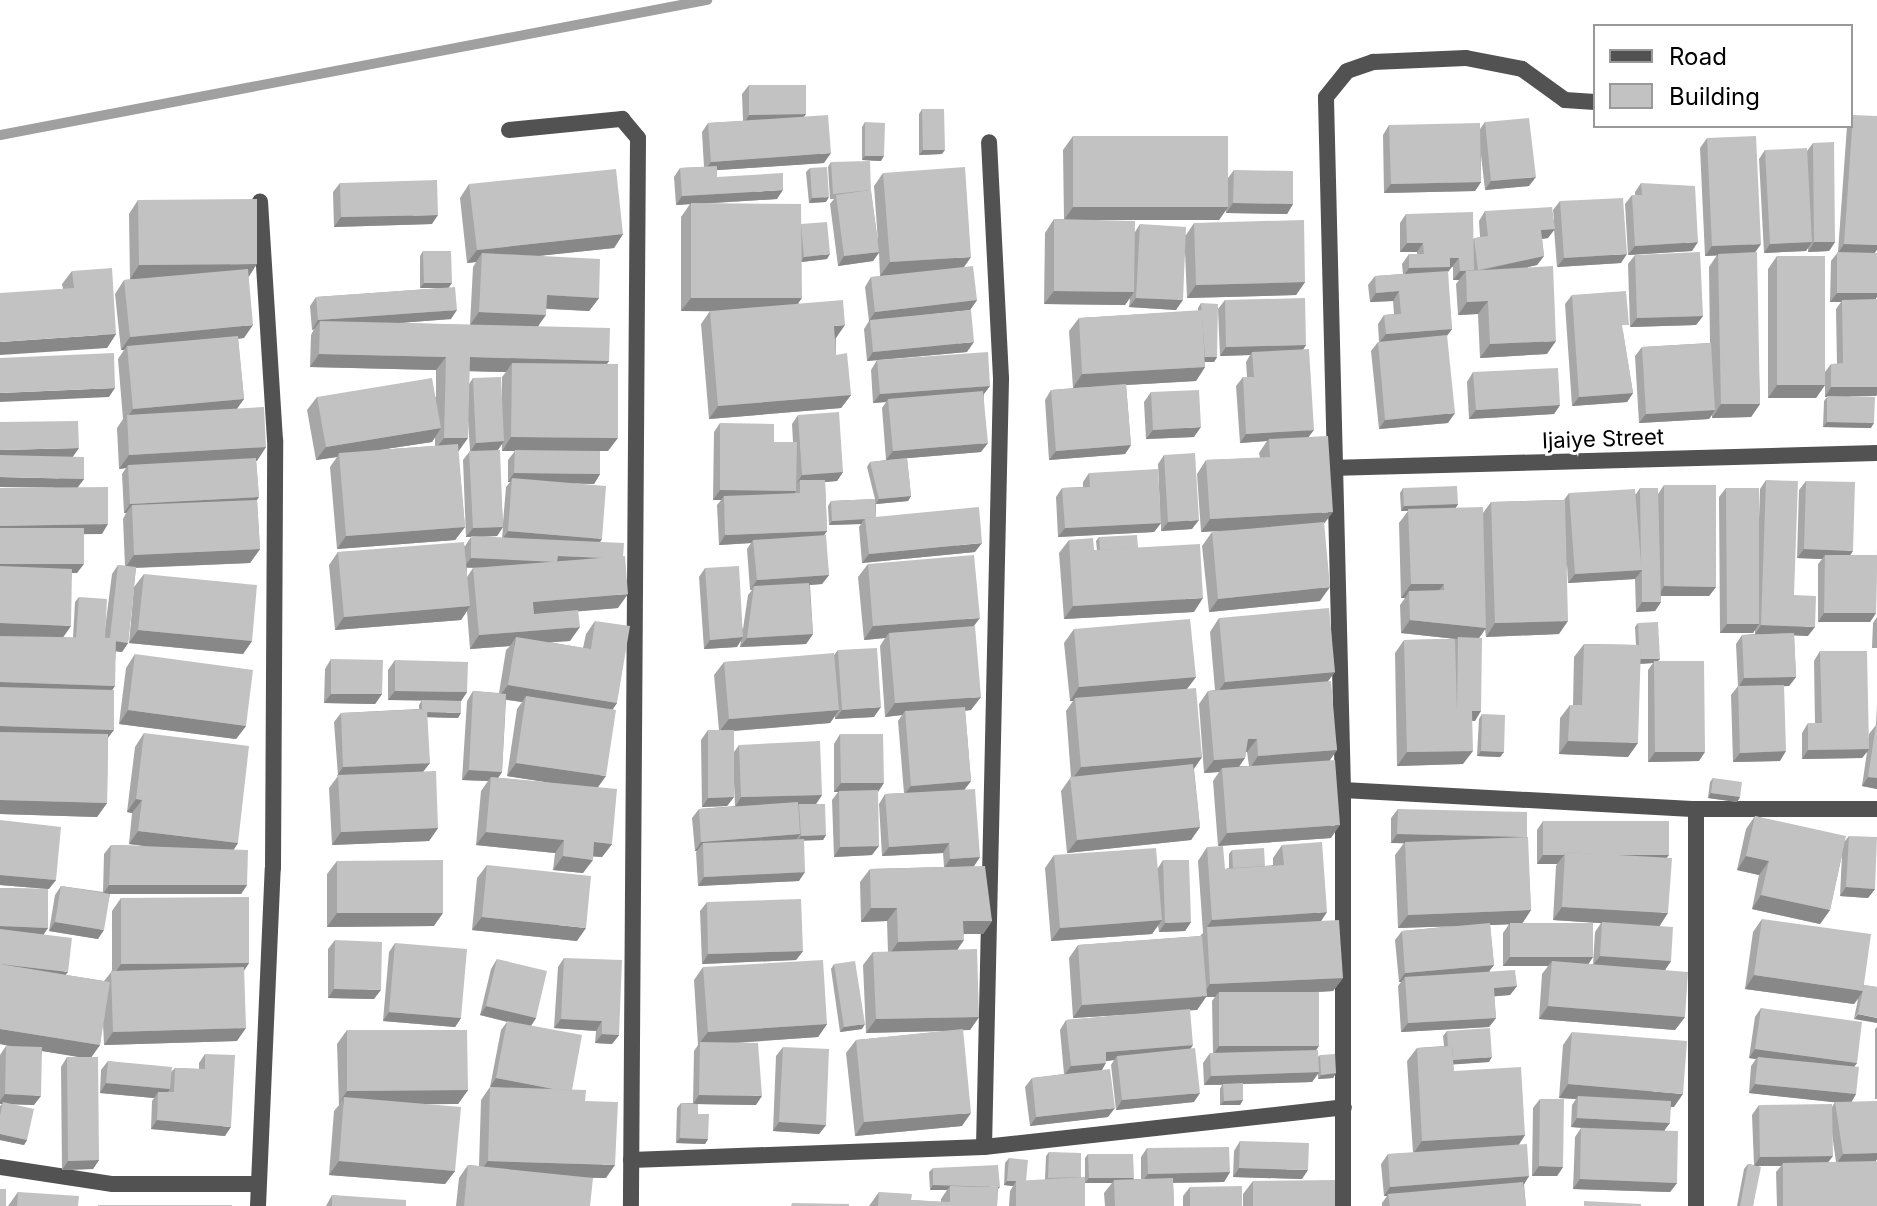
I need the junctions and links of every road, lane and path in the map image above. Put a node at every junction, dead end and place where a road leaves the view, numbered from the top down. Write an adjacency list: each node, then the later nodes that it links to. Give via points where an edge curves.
1 (1593, 102): 6 (street, via 1565,100 1522,69 1466,58 1373,62 1347,71 1326,97)
2 (509, 130): 12 (street, via 622,119 638,138)
3 (989, 142): 11 (street, via 1001,378)
4 (260, 201): 14 (street, via 275,440 273,868)
5 (1877, 453): 6 (street, Ijaiye Street)
6 (1330, 468): 7 (street)
7 (1343, 790): 8 (street); 10 (street)
8 (1696, 809): 9 (street); 18 (street)
9 (1877, 809)
10 (1344, 1107): 11 (street); 17 (street)
11 (984, 1147): 12 (street)
12 (631, 1160): 16 (street)
13 (0, 1167): 14 (street, via 113,1184)
14 (258, 1184): 15 (street)
15 (258, 1206)
16 (631, 1206)
17 (1343, 1206)
18 (1696, 1206)

